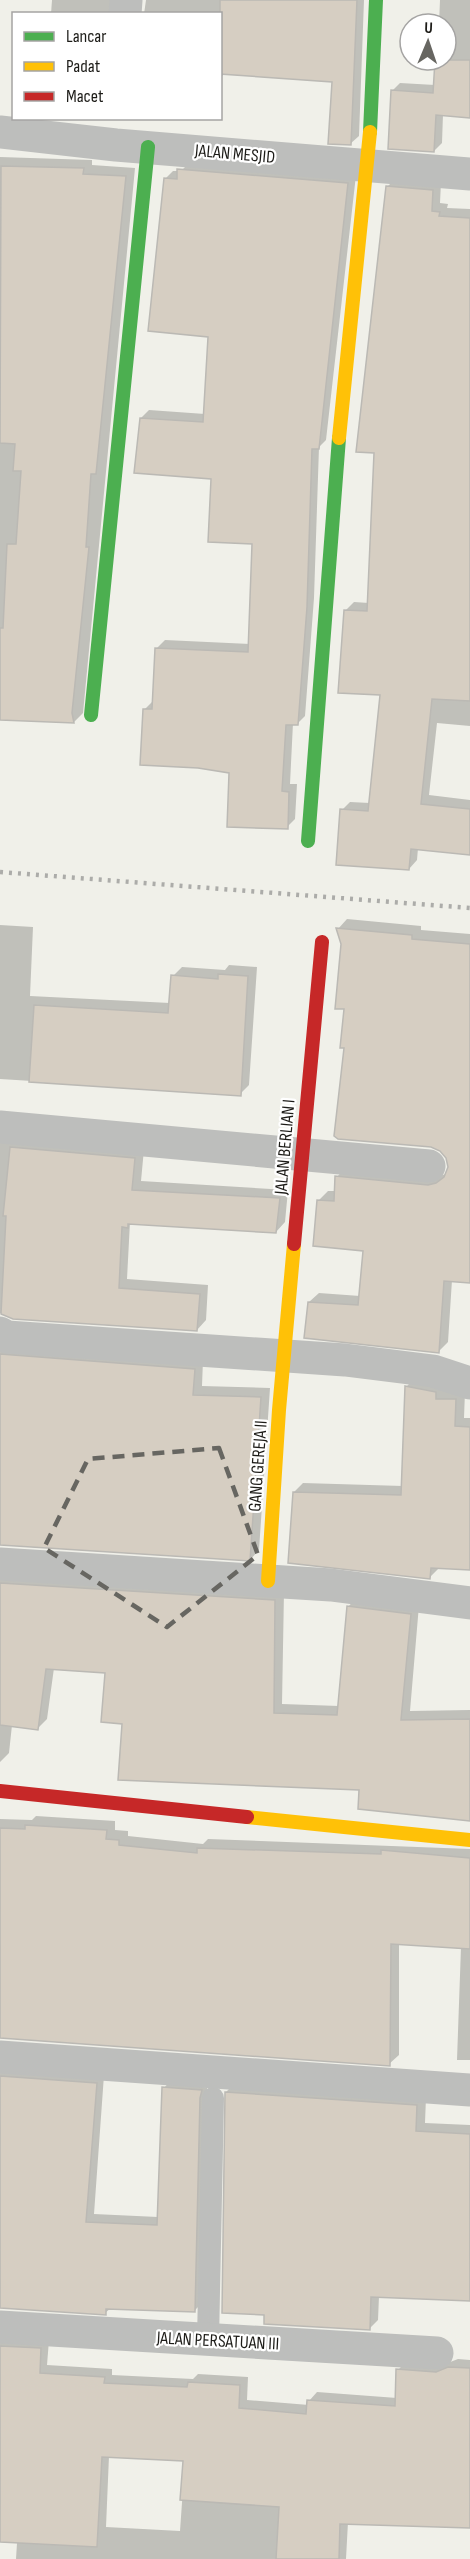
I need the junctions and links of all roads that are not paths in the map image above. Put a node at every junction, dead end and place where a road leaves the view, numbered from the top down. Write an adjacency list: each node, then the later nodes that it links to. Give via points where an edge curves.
1 (376, 0): 5 (street)
2 (0, 132): 3 (street, JALAN MESJID)
3 (117, 132): 4 (street, JALAN MESJID)
4 (148, 147): 5 (street, JALAN MESJID); 7 (street)
5 (369, 165): 6 (street, JALAN MESJID); 8 (street, via 338,443)
6 (470, 174)
7 (91, 715)
8 (308, 841)
9 (322, 942): 11 (street, JALAN BERLIAN I)
10 (0, 1127): 11 (street)
11 (302, 1155): 12 (street); 14 (street, JALAN BERLIAN I)
12 (429, 1166)
13 (0, 1333): 14 (street, via 7,1337)
14 (285, 1354): 15 (street, via 433,1371); 17 (street, GANG GEREJA II)
15 (470, 1383)
16 (0, 1564): 17 (street)
17 (268, 1581): 18 (street)
18 (470, 1603)
19 (0, 1791): 20 (street)
20 (470, 1840)
21 (0, 2057): 22 (street)
22 (470, 2090)
23 (213, 2098): 25 (lane)
24 (0, 2327): 25 (street, JALAN PERSATUAN III)
25 (208, 2340): 26 (street, JALAN PERSATUAN III)
26 (437, 2353)

